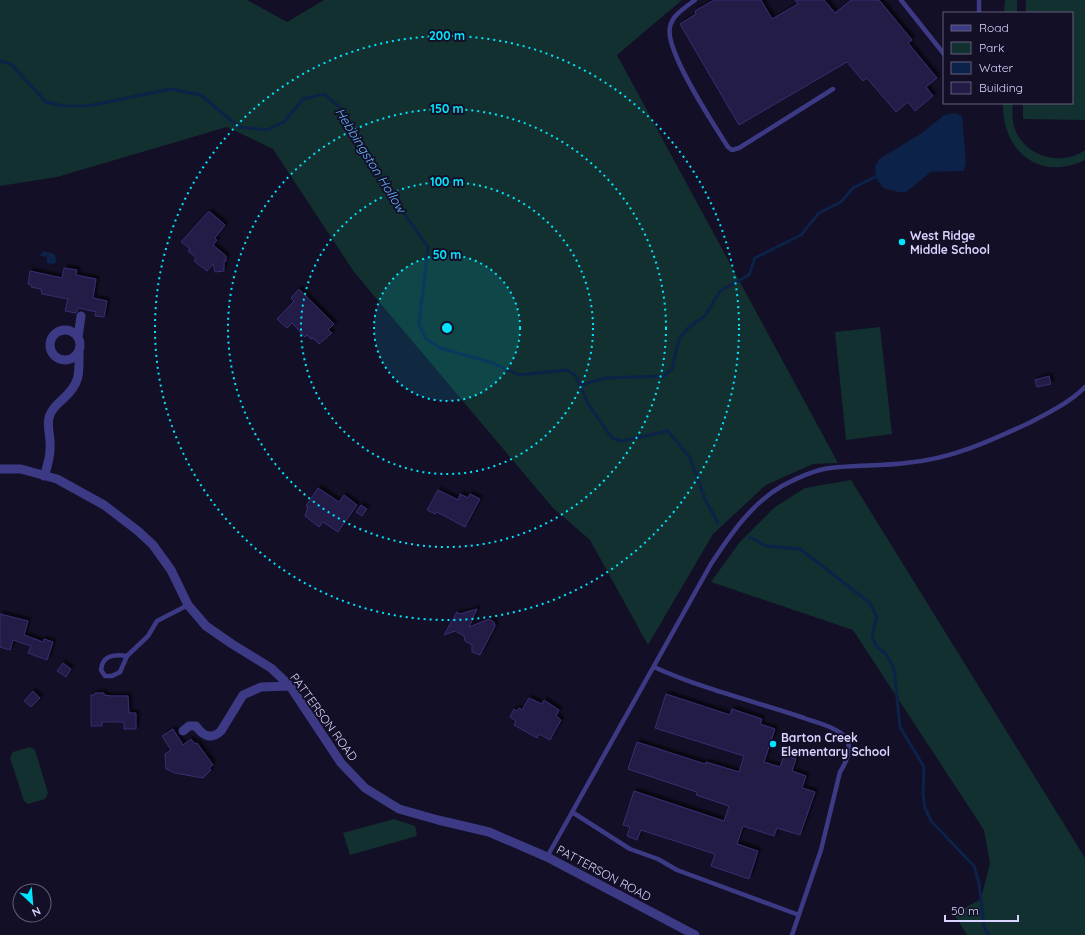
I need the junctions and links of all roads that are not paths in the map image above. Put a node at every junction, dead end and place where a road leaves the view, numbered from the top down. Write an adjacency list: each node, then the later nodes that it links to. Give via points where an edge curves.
1 (695, 0): 6 (lane, via 673,20 670,41 710,119 732,150)
2 (901, 0): 5 (lane)
3 (979, 0): 4 (lane)
4 (979, 12)
5 (943, 53)
6 (833, 89)
7 (81, 316): 8 (street)
8 (78, 337): 9 (street); 9 (street, via 70,330 61,330 53,335 49,345 52,354 61,360 72,358)
9 (79, 351): 12 (street, via 79,377 73,390 50,415 50,443)
10 (1085, 388): 15 (lane, via 1047,414 983,445 935,459 830,468 781,487 755,507 729,537 711,564)
11 (0, 469): 12 (street, PATTERSON ROAD, via 21,469)
12 (44, 476): 13 (street, PATTERSON ROAD, via 57,479 104,506 138,531 153,545 171,570)
13 (188, 604): 14 (lane, via 157,621 148,636); 16 (street, PATTERSON ROAD, via 206,626 272,668)
14 (127, 656): 14 (lane, via 120,672 105,676 101,664 106,658 117,654)
15 (654, 667): 18 (lane); 20 (lane, via 675,677 834,729 846,738 849,746 844,766 840,772 821,850)
16 (290, 686): 17 (street, via 261,688 244,695 216,736 202,734 196,726 189,726); 19 (street, PATTERSON ROAD, via 342,763 365,788 399,809 489,832)
17 (182, 731)
18 (572, 812): 19 (lane); 20 (lane, via 630,849 677,870)
19 (547, 857): 21 (street, PATTERSON ROAD)
20 (799, 915): 22 (lane)
21 (695, 935)
22 (792, 935)

